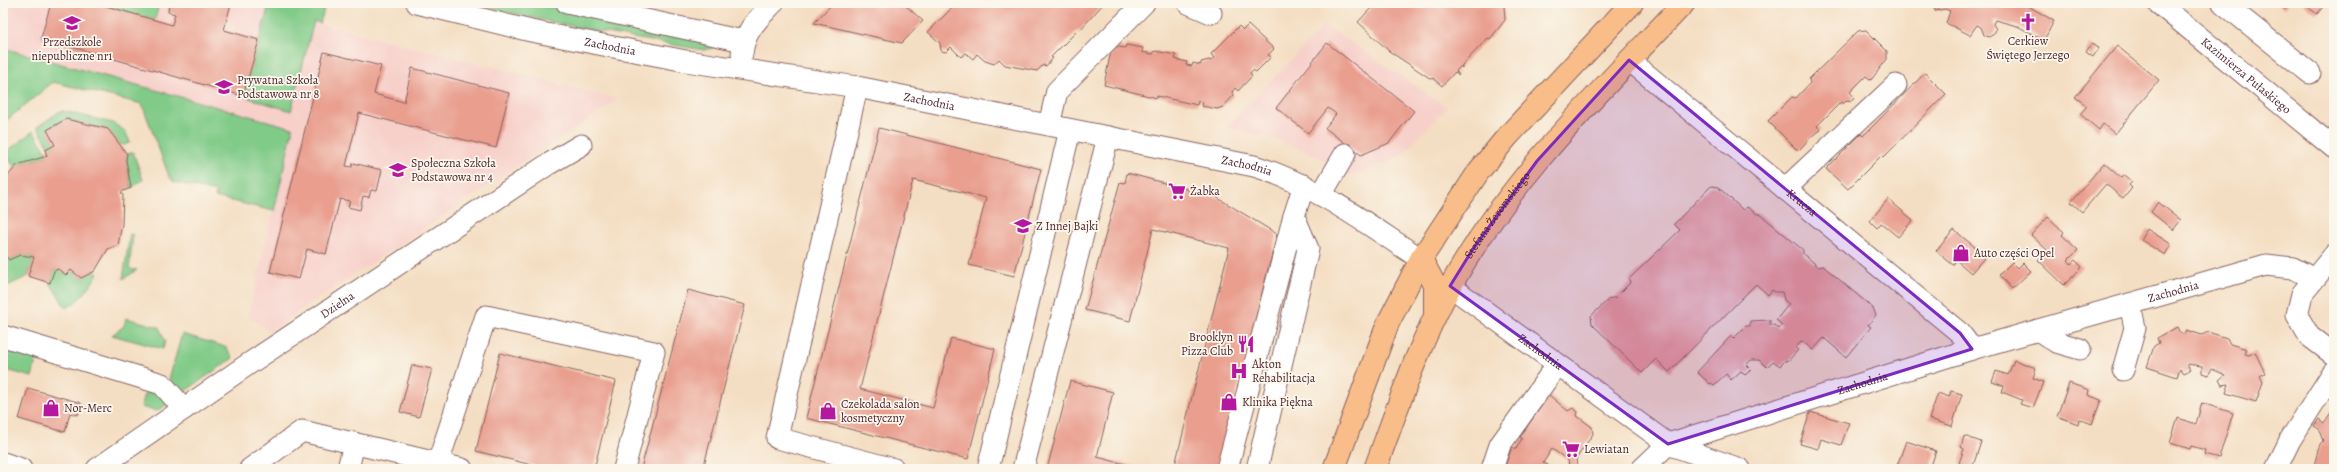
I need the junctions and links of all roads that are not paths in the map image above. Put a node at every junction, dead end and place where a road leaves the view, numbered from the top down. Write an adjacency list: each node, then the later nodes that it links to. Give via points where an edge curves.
1 (417, 3): 13 (street, Zachodnia, via 531,32 686,61)
2 (566, 3): 11 (street)
3 (773, 3): 11 (street, via 753,23)
4 (1144, 3): 17 (street, via 1057,91)
5 (1188, 3): 10 (street)
6 (1632, 3): 27 (main road, via 1507,137 1479,171)
7 (1684, 3): 12 (main road, Stefana Żeromskiego)
8 (2158, 3): 21 (street, Kazimierza Pułaskiego)
9 (2223, 3): 14 (street)
10 (1211, 13)
11 (743, 41): 13 (street)
12 (1629, 60): 23 (street, Krucza); 29 (main road, Stefana Żeromskiego, via 1537,161 1484,230)
13 (740, 68): 16 (street, Zachodnia)
14 (2310, 73)
15 (1896, 84): 23 (street)
16 (857, 87): 17 (street, Zachodnia); 51 (street, via 777,438)
17 (1049, 125): 18 (street, Zachodnia)
18 (1070, 130): 19 (street, Zachodnia); 52 (street)
19 (1108, 137): 24 (street, Zachodnia, via 1254,166 1281,174); 53 (street)
20 (581, 145): 40 (street, Dzielna, via 547,165)
21 (2334, 148)
22 (1345, 154): 24 (street)
23 (1785, 189): 34 (street, Krucza, via 1960,333)
24 (1312, 190): 25 (street); 27 (street, Zachodnia)
25 (1294, 216): 54 (street); 55 (street, via 1308,249)
26 (2334, 255): 28 (street)
27 (1421, 259): 31 (main road, via 1435,285); 56 (main road, via 1388,323)
28 (2314, 279): 30 (street, Zachodnia, via 2293,268 2266,265); 36 (street, via 2302,294 2297,315 2309,336)
29 (1450, 286): 31 (main road, Stefana Żeromskiego); 37 (street, Zachodnia)
30 (2130, 304): 32 (street, Zachodnia); 38 (street, via 2135,328)
31 (1435, 316): 57 (main road, Stefana Żeromskiego, via 1423,339)
32 (2038, 330): 34 (street, Zachodnia); 35 (street, via 2056,342)
33 (3, 336): 40 (street, via 162,384)
34 (1972, 349): 42 (street, Zachodnia)
35 (2080, 349)
36 (2334, 355)
37 (1557, 364): 42 (street, Zachodnia); 58 (street, via 1500,445)
38 (2123, 370)
39 (2334, 371): 61 (street, via 2290,440)
40 (184, 409): 46 (street, Dzielna)
41 (354, 443): 44 (street); 47 (street, via 302,431); 48 (street)
42 (1668, 444): 59 (street); 60 (street)
43 (3, 463): 45 (street)
44 (438, 463): 49 (street); 50 (street, via 486,316 654,352)
45 (21, 469)
46 (97, 469)
47 (250, 469)
48 (348, 469)
49 (462, 469)
50 (624, 469)
51 (894, 469)
52 (988, 469)
53 (1023, 469)
54 (1227, 469)
55 (1257, 469)
56 (1334, 469)
57 (1375, 469)
58 (1492, 469)
59 (1642, 469)
60 (1740, 469)
61 (2276, 469)

